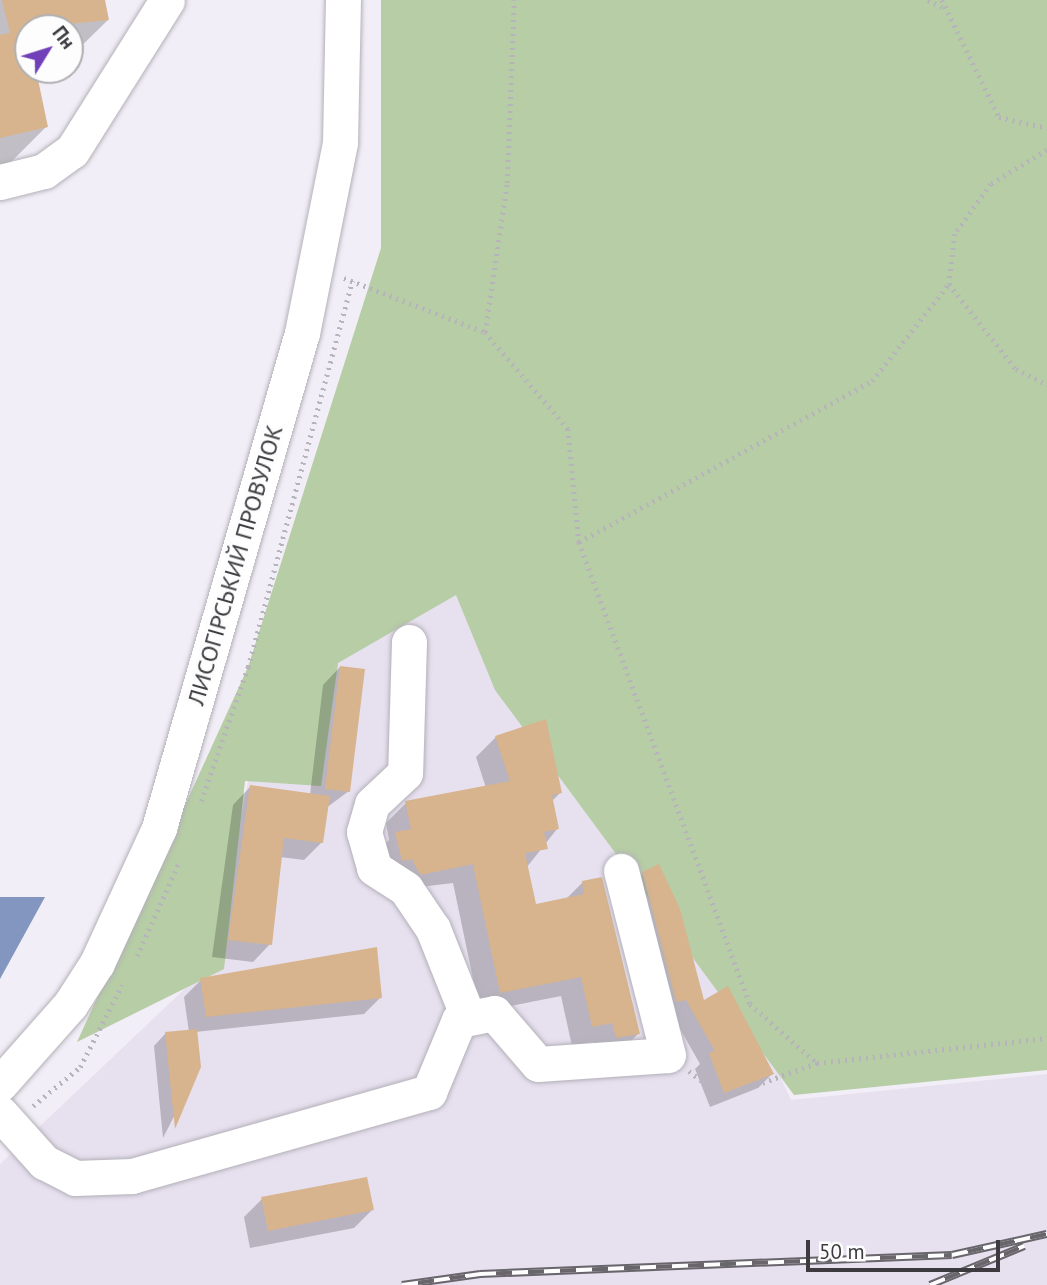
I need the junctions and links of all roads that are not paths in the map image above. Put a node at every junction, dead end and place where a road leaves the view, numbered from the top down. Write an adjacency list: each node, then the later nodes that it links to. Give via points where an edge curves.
1 (167, 0): 3 (street, via 72,150 44,171)
2 (343, 0): 7 (street, ЛИСОГІРСЬКИЙ ПРОВУЛОК, via 340,142 317,267 159,828 97,963 55,1024)
3 (0, 182)
4 (409, 642): 6 (street, via 405,773 372,804 364,832 374,868 406,889 433,929)
5 (621, 871): 6 (street, via 668,1055 538,1064 494,1013)
6 (468, 1017): 8 (street, via 459,1020 429,1092 132,1176 75,1178 44,1162)
7 (0, 1084)
8 (0, 1113)

